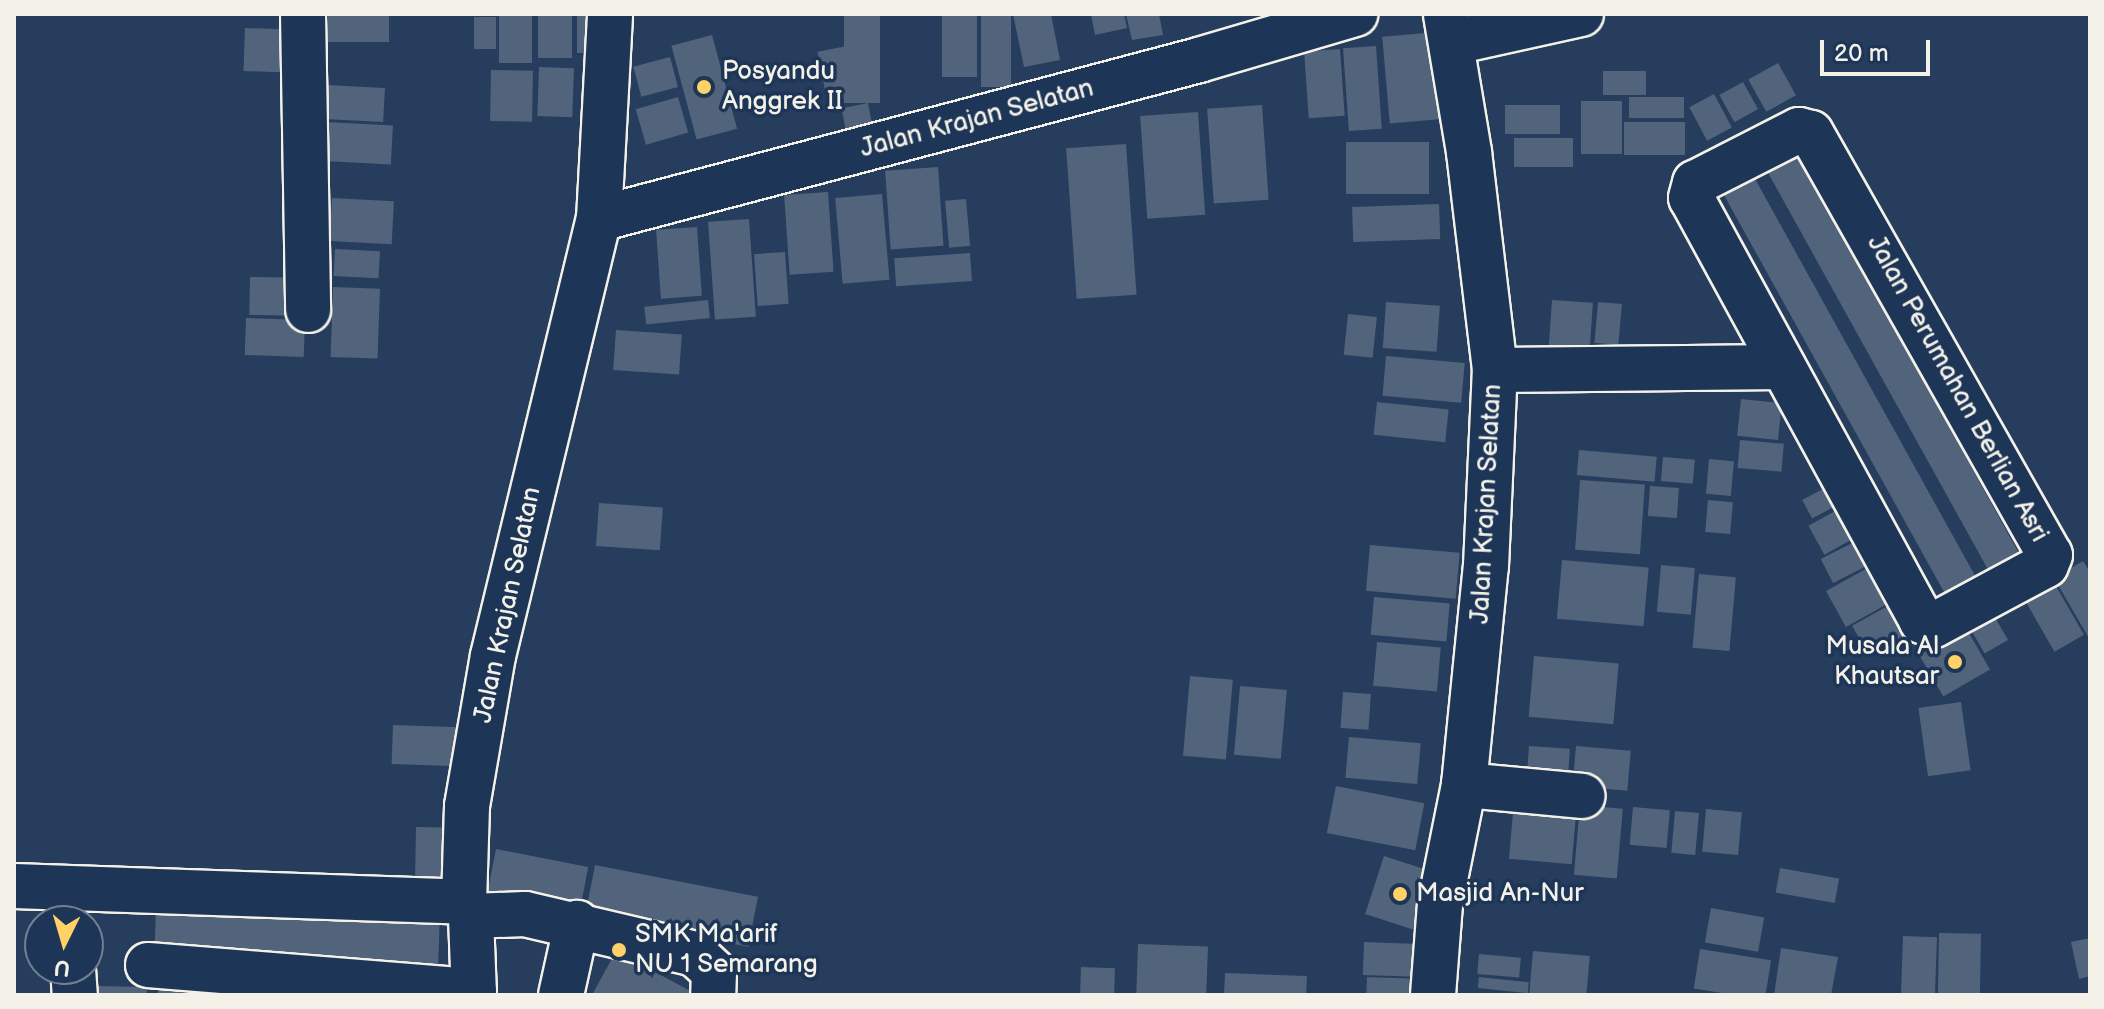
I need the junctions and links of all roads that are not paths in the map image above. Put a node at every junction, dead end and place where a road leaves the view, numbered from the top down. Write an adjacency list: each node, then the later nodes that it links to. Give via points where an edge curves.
1 (303, 14): 7 (street)
2 (610, 14): 6 (street, Jalan Krajan Selatan)
3 (1355, 14): 6 (street, Jalan Krajan Selatan, via 1183,65)
4 (1581, 14): 5 (street)
5 (1450, 28): 9 (street, Jalan Krajan Selatan)
6 (599, 219): 14 (street, Jalan Krajan Selatan, via 493,656 467,806)
7 (308, 310)
8 (1783, 367): 8 (street, Jalan Perumahan Berlian Asri, via 1691,189 1799,130 1811,133 1933,342 2047,545 2046,565 1927,626); 9 (street)
9 (1495, 370): 10 (street, Jalan Krajan Selatan, via 1486,566)
10 (1464, 785): 11 (street); 20 (street, Jalan Krajan Selatan, via 1440,904)
11 (1582, 796)
12 (14, 886): 13 (street)
13 (66, 904): 14 (street)
14 (468, 909): 15 (street); 17 (street, Jalan Krajan Selatan)
15 (577, 923): 18 (street); 19 (street, via 695,954 714,972)
16 (148, 965): 17 (street)
17 (474, 993)
18 (561, 995)
19 (713, 995)
20 (1433, 995)

